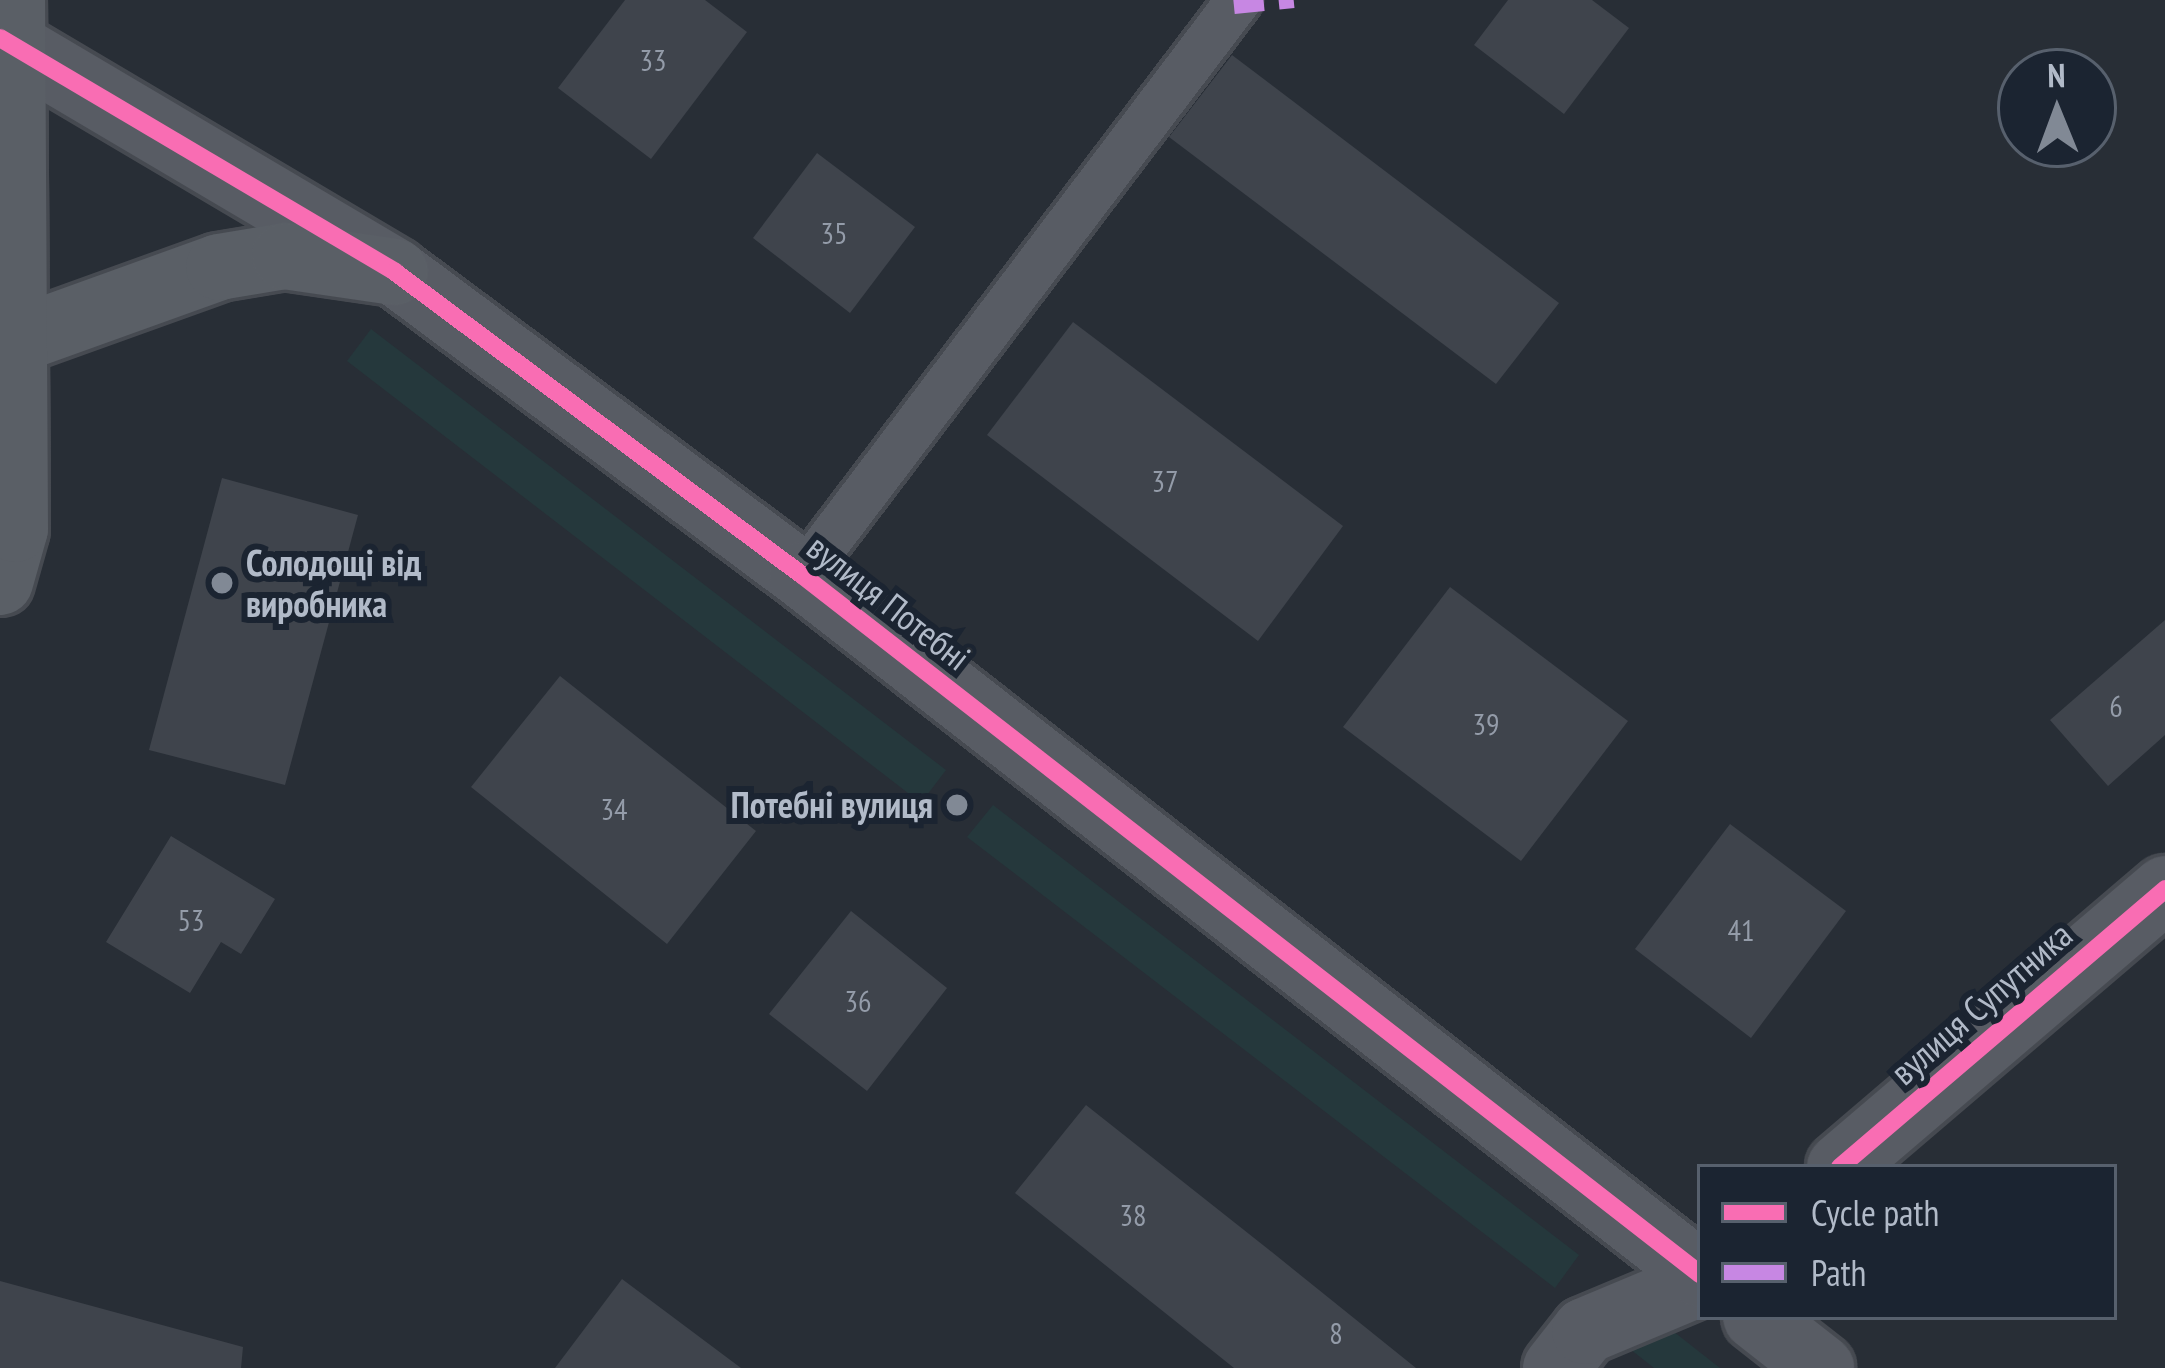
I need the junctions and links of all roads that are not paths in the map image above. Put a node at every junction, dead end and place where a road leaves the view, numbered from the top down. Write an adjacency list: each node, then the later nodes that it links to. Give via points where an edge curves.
1 (1235, 2): 5 (lane)
2 (8, 28): 3 (street, вулиця Потебні); 4 (main road)
3 (395, 272): 4 (main road, via 285,256 219,266); 5 (street, вулиця Потебні)
4 (14, 341): 6 (main road, via 15,529)
5 (802, 575): 9 (street, вулиця Потебні)
6 (0, 582)
7 (2165, 889): 8 (street, вулиця Супутника)
8 (1844, 1164)
9 (1697, 1272)
10 (1697, 1284): 12 (street, via 1585,1331)
11 (1760, 1320): 13 (street)
12 (1556, 1368)
13 (1821, 1368)

